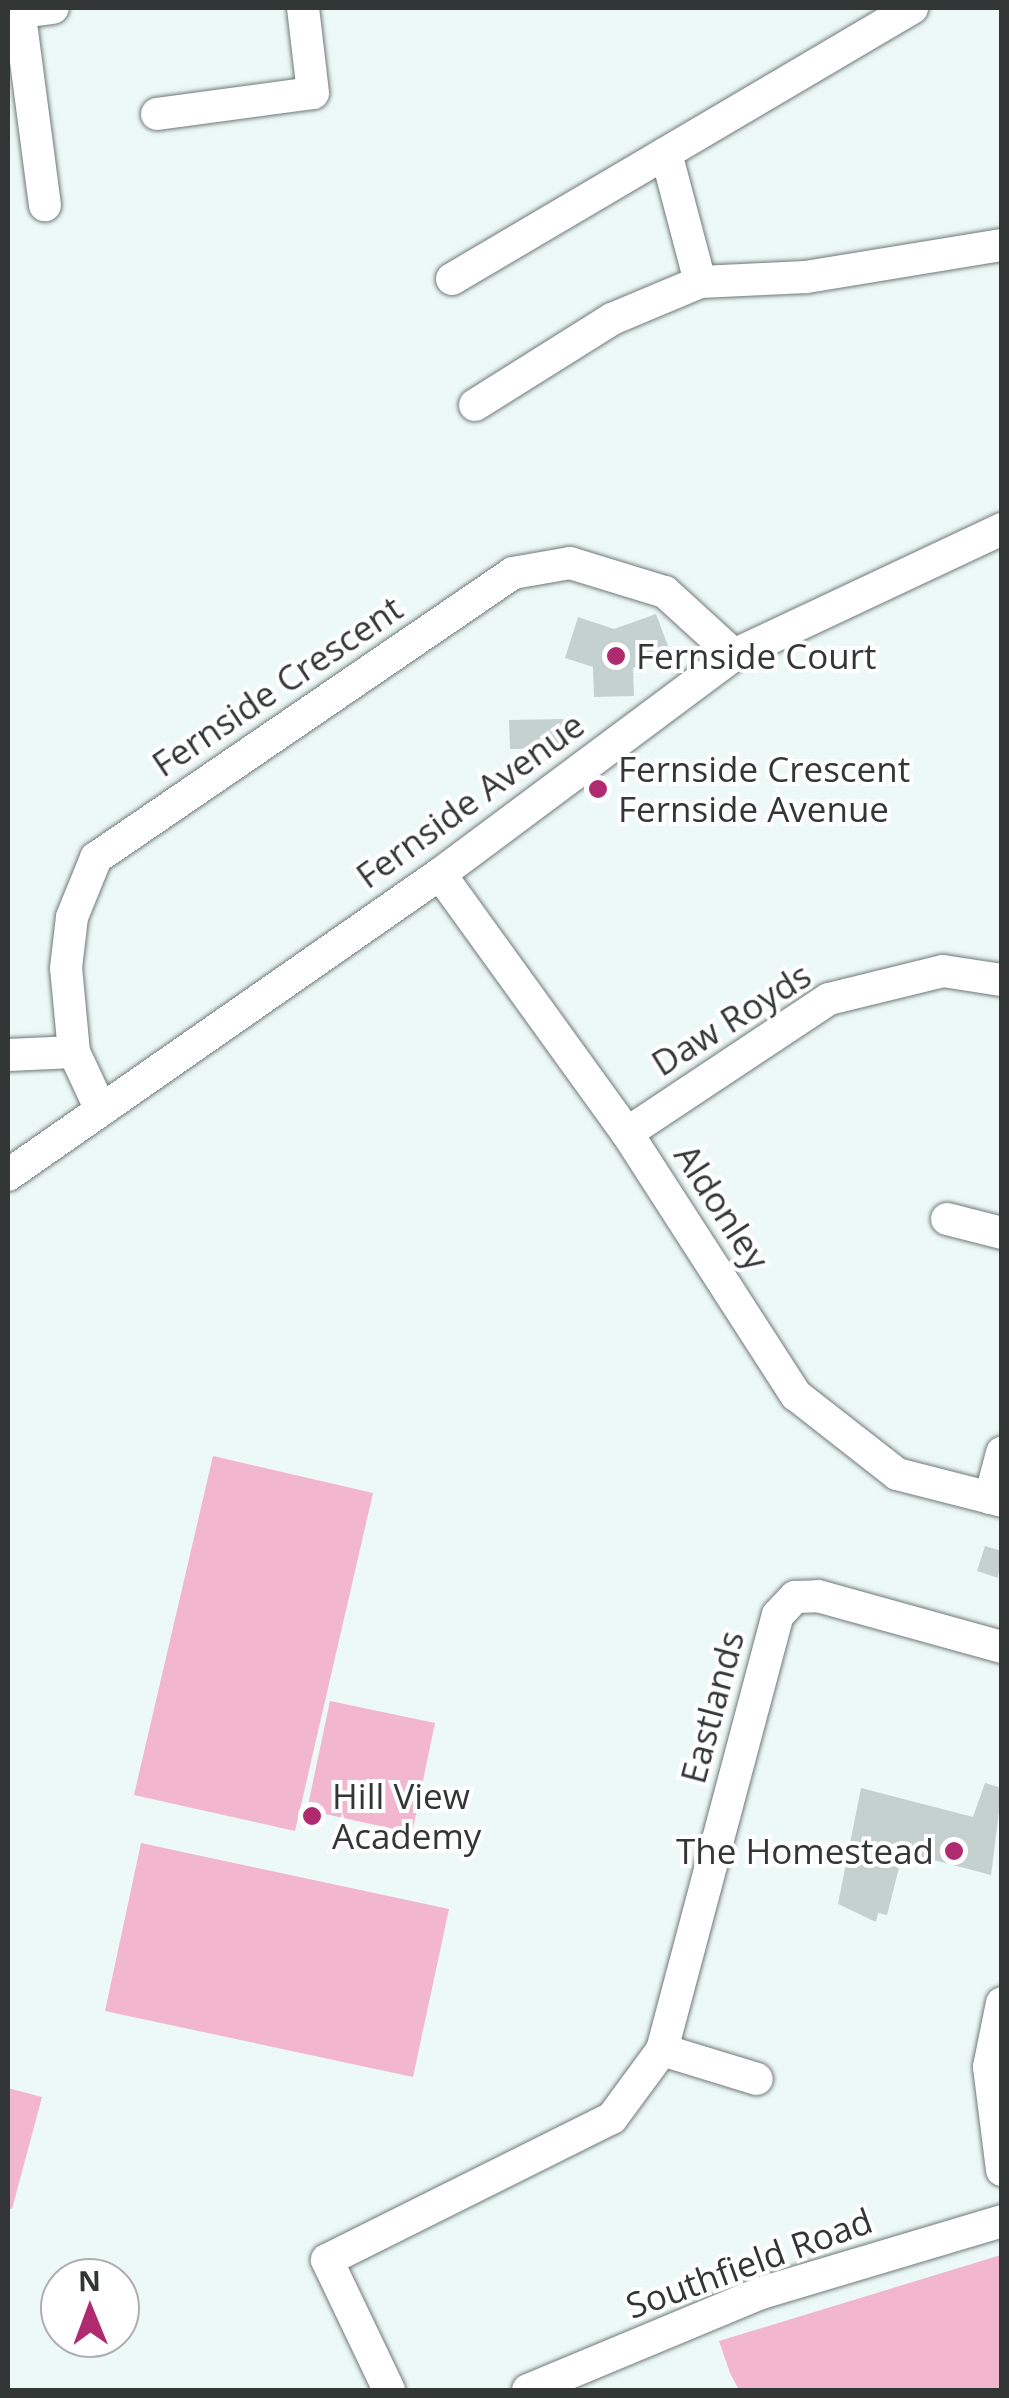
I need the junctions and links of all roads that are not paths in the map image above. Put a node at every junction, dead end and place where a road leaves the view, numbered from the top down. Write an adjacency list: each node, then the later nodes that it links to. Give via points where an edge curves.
1 (53, 8): 4 (street)
2 (302, 8): 5 (street, via 313,93)
3 (912, 8): 7 (street)
4 (20, 10): 6 (street)
5 (157, 114)
6 (22, 150): 8 (street)
7 (666, 154): 10 (street); 11 (street)
8 (44, 204)
9 (1002, 245): 11 (street, via 806,277)
10 (452, 278)
11 (700, 282): 12 (street, via 612,319)
12 (475, 405)
13 (1002, 528): 14 (street, Fernside Avenue)
14 (734, 656): 15 (street, Fernside Avenue); 17 (street, Fernside Crescent, via 665,592 570,563 513,573 96,858 72,917 66,968)
15 (440, 874): 19 (street, Fernside Avenue); 20 (street, Aldonley)
16 (1002, 980): 20 (street, Daw Royds, via 943,971 829,999)
17 (74, 1052): 18 (street); 19 (street, Fernside Crescent)
18 (8, 1056)
19 (101, 1110): 21 (street, Fernside Avenue)
20 (627, 1134): 25 (street, Aldonley, via 796,1395 897,1474)
21 (8, 1175)
22 (947, 1218): 23 (street)
23 (1002, 1233)
24 (1002, 1453): 25 (street)
25 (996, 1499)
26 (1002, 1646): 28 (street, Eastlands, via 818,1596 795,1598 778,1615)
27 (1002, 2003): 30 (street, via 988,2067)
28 (662, 2050): 29 (street); 32 (street, Eastlands, via 612,2118 327,2260)
29 (757, 2079)
30 (1002, 2170)
31 (1002, 2222): 33 (street, Southfield Road, via 760,2293)
32 (389, 2390)
33 (528, 2390)

